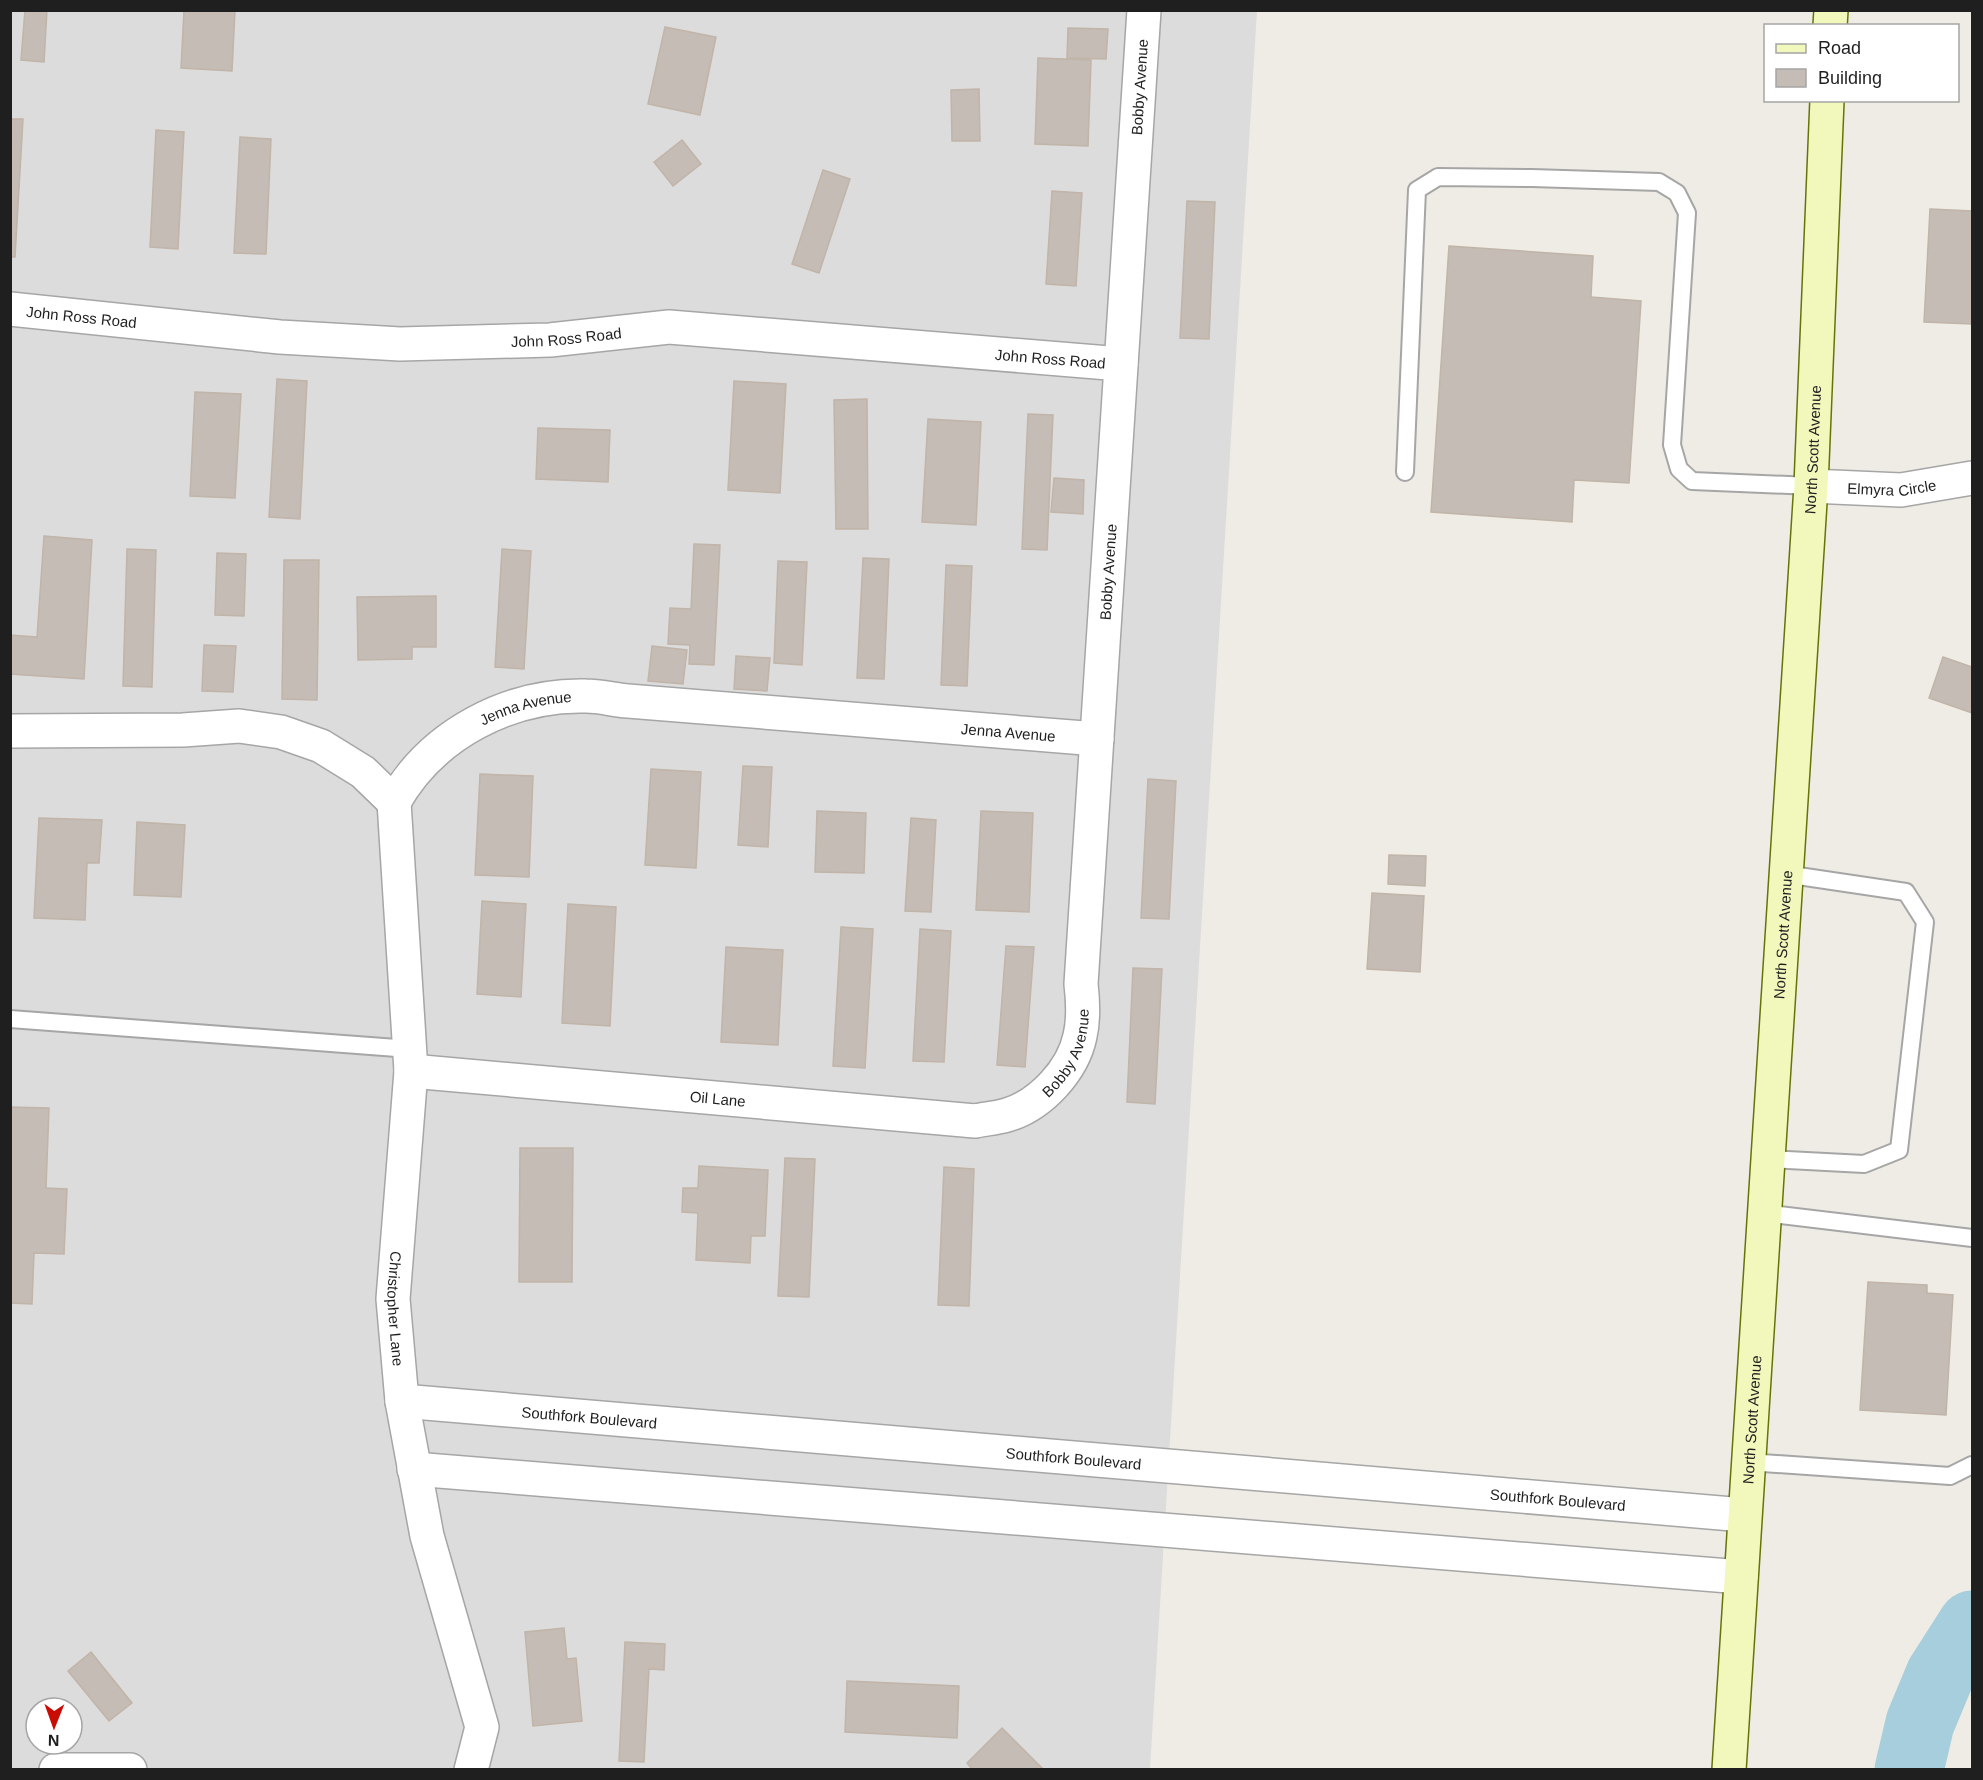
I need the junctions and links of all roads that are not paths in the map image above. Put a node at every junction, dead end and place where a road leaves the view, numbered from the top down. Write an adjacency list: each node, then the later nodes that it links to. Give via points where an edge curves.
1 (1144, 10): 4 (street, Bobby Avenue)
2 (1827, 102): 7 (main road, North Scott Avenue)
3 (10, 309): 4 (street, John Ross Road, via 280,337 400,344 550,340 669,327)
4 (1122, 364): 9 (street, Bobby Avenue)
5 (1405, 472): 7 (lane, via 1417,190 1438,177 1659,182 1677,193 1687,213 1672,445 1679,469 1692,481)
6 (1972, 478): 7 (street, Elmyra Circle, via 1901,490)
7 (1811, 486): 11 (main road, North Scott Avenue)
8 (10, 731): 10 (street, via 239,726 281,732 321,746 363,772)
9 (1097, 739): 10 (street, Jenna Avenue, via 587,696 543,699 500,710 463,729 426,760); 14 (street, Bobby Avenue, via 1080,1037 1067,1066 1046,1092)
10 (394, 802): 13 (street, Christopher Lane)
11 (1785, 874): 15 (main road, North Scott Avenue); 15 (lane, via 1906,892 1925,922 1899,1150 1863,1164)
12 (10, 1019): 13 (lane)
13 (411, 1060): 14 (street, Oil Lane, via 975,1121); 18 (street, Christopher Lane, via 393,1299)
14 (1021, 1109)
15 (1767, 1159): 16 (main road, North Scott Avenue)
16 (1763, 1213): 17 (lane); 19 (main road, North Scott Avenue)
17 (1972, 1238)
18 (402, 1401): 21 (street, Christopher Lane); 22 (street, Southfork Boulevard)
19 (1748, 1462): 20 (lane, via 1950,1476); 22 (main road, North Scott Avenue)
20 (1972, 1465)
21 (414, 1469): 23 (street); 26 (street, Christopher Lane, via 427,1536 482,1727)
22 (1744, 1515): 23 (main road, North Scott Avenue)
23 (1742, 1577): 27 (main road, North Scott Avenue)
24 (56, 1770): 25 (street)
25 (130, 1770)
26 (471, 1770)
27 (1729, 1770)

